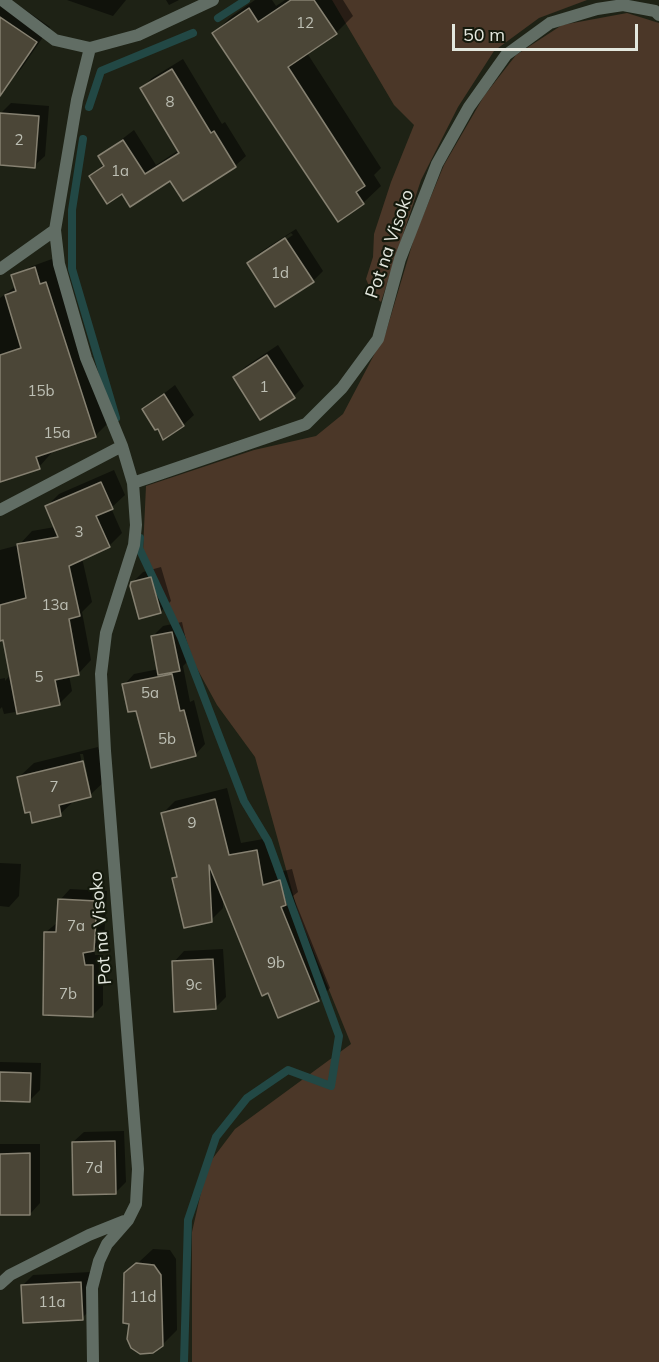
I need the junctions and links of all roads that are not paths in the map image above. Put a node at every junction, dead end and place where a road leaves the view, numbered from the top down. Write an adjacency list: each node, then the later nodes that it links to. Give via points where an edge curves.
1 (2, 0): 4 (street, via 55,40)
2 (213, 0): 4 (street, via 138,35)
3 (659, 15): 8 (street, Pot na Visoko, via 622,5 597,9 550,23 507,55 469,107 436,164 400,259 378,339 342,388 306,424)
4 (90, 48): 5 (street, Pot na Visoko)
5 (55, 230): 6 (street); 7 (street, Pot na Visoko, via 59,264 86,358)
6 (0, 269)
7 (122, 446): 8 (street, Pot na Visoko); 9 (street)
8 (133, 483): 10 (street, Pot na Visoko, via 134,544 106,633 102,674 138,1169 136,1204)
9 (0, 510)
10 (128, 1220): 11 (street, via 88,1235); 12 (street, Pot na Visoko, via 108,1244 92,1288)
11 (0, 1284)
12 (93, 1362)

